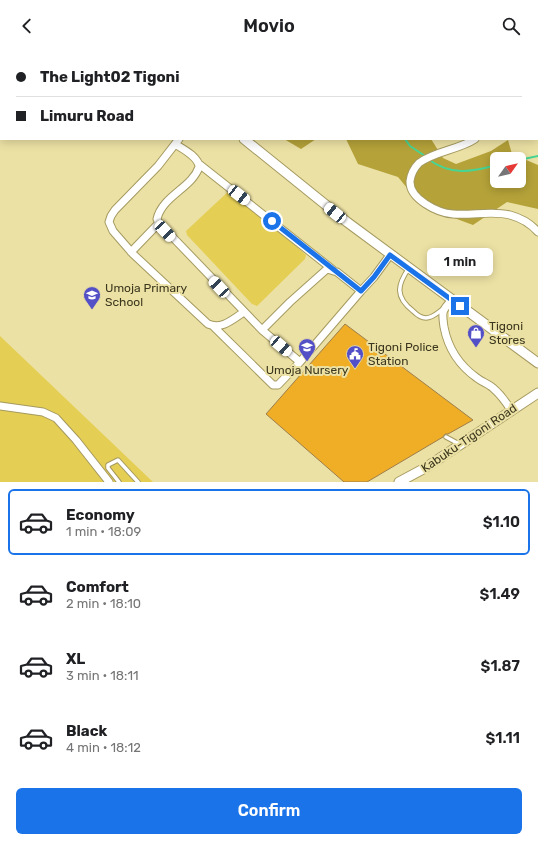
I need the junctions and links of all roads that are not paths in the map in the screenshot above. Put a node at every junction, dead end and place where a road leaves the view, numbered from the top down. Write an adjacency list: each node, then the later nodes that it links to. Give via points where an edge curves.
1 (245, 140): 8 (main road)
2 (473, 140): 6 (street, via 419,164 412,172 411,190 419,200 436,209 452,214 489,212 512,215 531,224)
3 (177, 142): 4 (street); 7 (street, via 110,217 113,231)
4 (199, 164): 5 (street, via 199,170 161,210 157,219); 10 (street)
5 (159, 223): 7 (street); 14 (street)
6 (538, 232)
7 (131, 252): 15 (street, via 202,320)
8 (390, 255): 9 (main road); 11 (street)
9 (409, 268): 12 (main road); 13 (lane, via 399,290 402,301 422,318 434,315)
10 (332, 269): 11 (street); 16 (street, via 322,273)
11 (361, 291): 17 (street)
12 (452, 300): 13 (street); 18 (main road)
13 (445, 307): 21 (street, via 442,318 452,350 462,365 492,387)
14 (244, 312): 15 (street, via 223,325); 16 (street)
15 (213, 326): 17 (street, via 273,385 278,385)
16 (262, 330): 17 (street)
17 (300, 362)
18 (538, 364)
19 (538, 392): 21 (main road, Kabuku-Tigoni Road)
20 (0, 406): 24 (street, via 43,412 56,418)
21 (511, 410): 23 (main road, Kabuku-Tigoni Road)
22 (446, 437): 23 (lane)
23 (460, 445): 27 (main road, Kabuku-Tigoni Road)
24 (109, 482)
25 (119, 482): 26 (lane, via 108,468 108,465 118,460)
26 (138, 482)
27 (399, 482)

